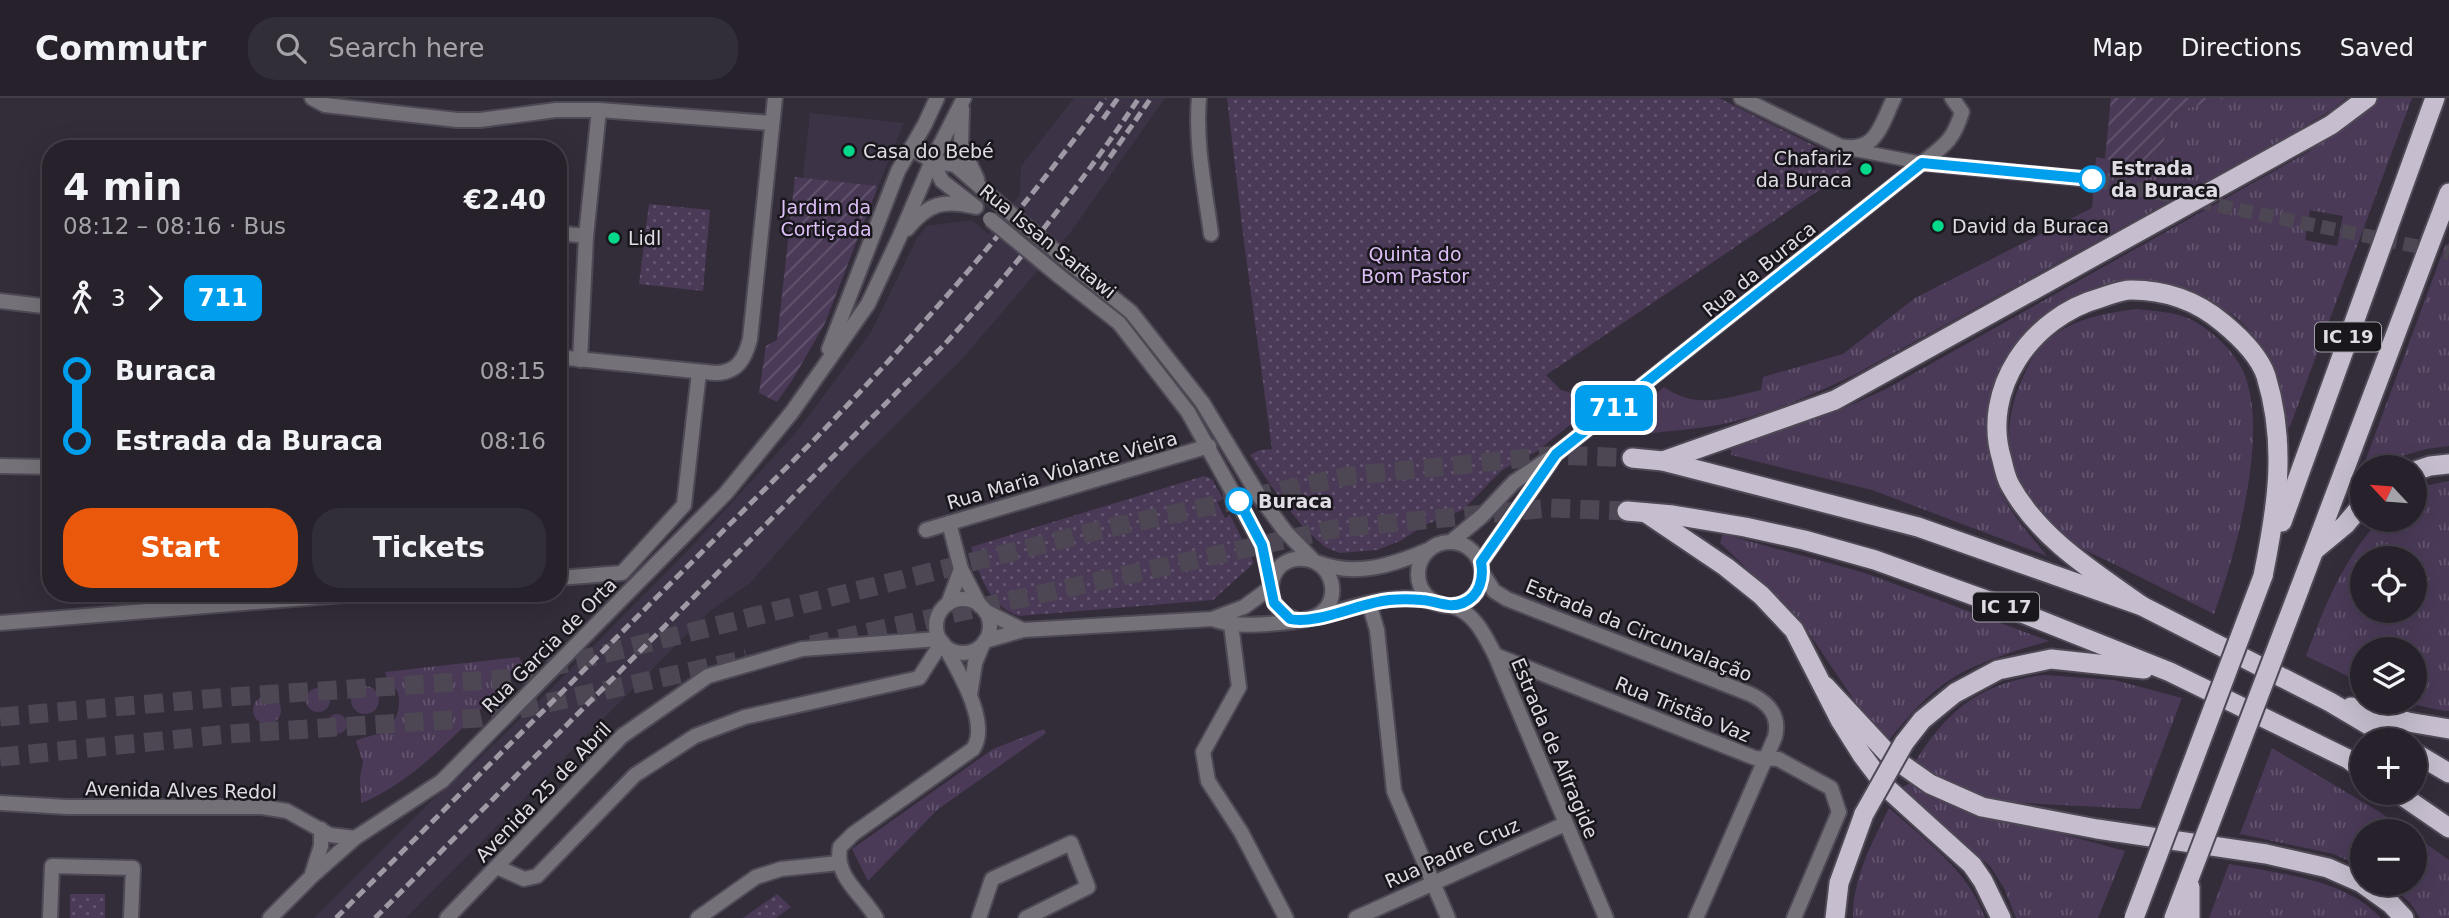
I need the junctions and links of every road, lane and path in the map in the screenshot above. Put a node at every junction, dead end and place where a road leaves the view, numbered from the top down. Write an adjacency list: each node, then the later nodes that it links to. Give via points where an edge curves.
1 (312, 98): 11 (street, via 325,105 457,120)
2 (775, 98): 12 (street)
3 (937, 98): 13 (street, Rua Garcia de Orta)
4 (965, 98): 15 (street, Rua Garcia de Orta); 18 (street, via 961,145)
5 (1199, 98): 22 (street, via 1200,155)
6 (1741, 98): 14 (street)
7 (1894, 98): 14 (street, via 1877,133)
8 (2367, 98): 34 (highway, via 2330,125 1835,400)
9 (2435, 98): 48 (highway, IC 19)
10 (1953, 99): 16 (street, Rua da Buraca, via 1962,112 1957,127 1950,141)
11 (599, 110): 12 (street); 23 (street)
12 (772, 123): 30 (street, via 746,353 736,368 725,373)
13 (911, 148): 15 (street); 29 (street, Rua Garcia de Orta)
14 (1855, 149): 16 (street)
15 (932, 161): 18 (street, Rua Issan Sartawi, via 955,165); 20 (street, Rua Issan Sartawi, via 942,181); 24 (street, Rua Garcia de Orta)
16 (1922, 163): 17 (street); 32 (street, Rua da Buraca)
17 (2095, 180)
18 (981, 187): 45 (street, Rua Issan Sartawi, bridge, via 1131,312 1202,402 1259,496)
19 (2449, 192): 44 (highway, IC 19)
20 (976, 207): 24 (street, via 960,203 935,206 924,211); 31 (street, Rua Issan Sartawi, bridge, via 1119,323)
21 (567, 234): 23 (street)
22 (1211, 234)
23 (586, 236): 28 (street)
24 (899, 238): 29 (street, Rua Garcia de Orta, via 867,304)
25 (0, 301): 26 (street)
26 (42, 306)
27 (567, 358): 28 (street)
28 (580, 360): 30 (street)
29 (822, 367): 81 (street, Rua Garcia de Orta, via 726,493 442,781)
30 (699, 372): 49 (street, via 684,505 622,573)
31 (1209, 446): 40 (street, Rua Maria Violante Vieira); 50 (street, Rua Issan Sartawi, via 1262,545)
32 (1556, 454): 42 (street, Rua da Buraca, via 1514,482); 46 (street, Rua da Buraca)
33 (1632, 458): 34 (highway, IC 17)
34 (1663, 461): 54 (highway, IC 17, via 1918,527)
35 (2449, 464): 38 (highway)
36 (0, 466): 37 (street)
37 (42, 467)
38 (2427, 467)
39 (2350, 519): 44 (highway)
40 (949, 523): 41 (street, Rua Maria Violante Vieira); 47 (street)
41 (926, 530)
42 (1452, 541): 43 (street); 46 (street, via 1474,552)
43 (1428, 550): 45 (street, via 1395,564 1367,569); 53 (street, via 1418,572 1420,585 1426,595)
44 (2315, 550): 85 (highway, IC 19, bridge)
45 (1315, 562): 50 (street, via 1299,559 1284,564); 58 (street, via 1330,577 1332,595 1324,611)
46 (1482, 568): 53 (street, via 1475,595 1466,602); 72 (street, Estrada da Circunvalação, via 1494,591 1507,599 1760,699 1772,711 1776,724)
47 (961, 569): 55 (street); 56 (street)
48 (2263, 576): 54 (highway, via 2276,515 2280,463 2265,374 2242,339 2207,310 2171,294 2129,290 2080,303 2045,326 2006,379 1997,410 1996,443 2008,483 2034,521 2066,552); 105 (highway, IC 19, bridge)
49 (567, 577)
50 (1270, 586): 57 (street, via 1244,607); 58 (street, via 1277,608 1286,616)
51 (194, 602): 59 (street)
52 (1369, 603): 53 (street, via 1412,599); 58 (street); 87 (street, via 1377,630 1394,791)
53 (1445, 605): 65 (street, Estrada de Alfragide, via 1461,609 1473,619)
54 (2142, 606): 69 (highway, IC 17)
55 (982, 608): 56 (street, via 964,600); 61 (street); 64 (street, via 989,620)
56 (944, 609): 62 (street); 63 (street, via 936,623)
57 (1212, 619): 60 (street); 61 (street)
58 (1304, 620): 60 (street)
59 (0, 623)
60 (1231, 625): 97 (street, via 1239,687 1203,752 1208,781)
61 (1023, 630): 64 (street)
62 (914, 640): 63 (street, Avenida 25 de Abril); 83 (street, Avenida 25 de Abril, via 802,649 708,676 622,736)
63 (942, 642): 64 (street, via 958,653); 68 (street); 83 (street, via 919,678 745,717 695,736 635,775 537,876 524,879)
64 (984, 643): 68 (street, via 975,663)
65 (1495, 655): 72 (street, Rua Tristão Vaz, via 1755,758); 78 (street, Estrada de Alfragide)
66 (2170, 672): 67 (highway, IC 17, via 1875,560 1792,537 1637,512 1726,567 1761,595 1794,630); 73 (highway, IC 17); 103 (highway, bridge, via 2051,659 1998,670 1937,706 1904,743 1864,814 1839,883)
67 (1825, 686): 86 (highway, via 1890,756 1930,784 1982,807 2266,854 2328,868); 104 (highway, via 1847,732 1886,788 1972,865)
68 (970, 696): 82 (street, via 979,734 973,749 853,834 840,847)
69 (2330, 702): 70 (highway, IC 17); 71 (highway)
70 (2374, 728)
71 (2449, 729)
72 (1765, 758): 101 (street); 102 (street, Rua Tristão Vaz, via 1778,759 1831,788 1839,812)
73 (2350, 760)
74 (2427, 760): 75 (highway)
75 (2449, 773)
76 (0, 803): 80 (street, Avenida Alves Redol, via 262,807 287,811)
77 (2415, 805): 79 (highway)
78 (1565, 824): 87 (street, Rua Padre Cruz); 100 (street, Estrada de Alfragide)
79 (2449, 828)
80 (321, 829): 81 (street, Avenida Alves Redol); 84 (street)
81 (355, 838): 84 (street, Rua Garcia de Orta)
82 (839, 859): 93 (street, via 757,877); 94 (street, via 847,880)
83 (497, 867): 92 (street, Avenida 25 de Abril)
84 (312, 876): 91 (street, Rua Garcia de Orta)
85 (2190, 876): 106 (highway, IC 19); 107 (highway)
86 (2350, 878)
87 (1433, 883): 98 (street, Rua Padre Cruz); 99 (street)
88 (2380, 896): 108 (highway)
89 (50, 918): 90 (street, via 52,866 133,868)
90 (131, 918)
91 (270, 918)
92 (447, 918)
93 (698, 918)
94 (876, 918)
95 (979, 918): 96 (street, via 992,879 1071,844 1088,887)
96 (1026, 918)
97 (1286, 918)
98 (1356, 918)
99 (1448, 918)
100 (1606, 918)
101 (1696, 918)
102 (1794, 918)
103 (1835, 918)
104 (2001, 918)
105 (2134, 918)
106 (2174, 918)
107 (2190, 918)
108 (2404, 918)

